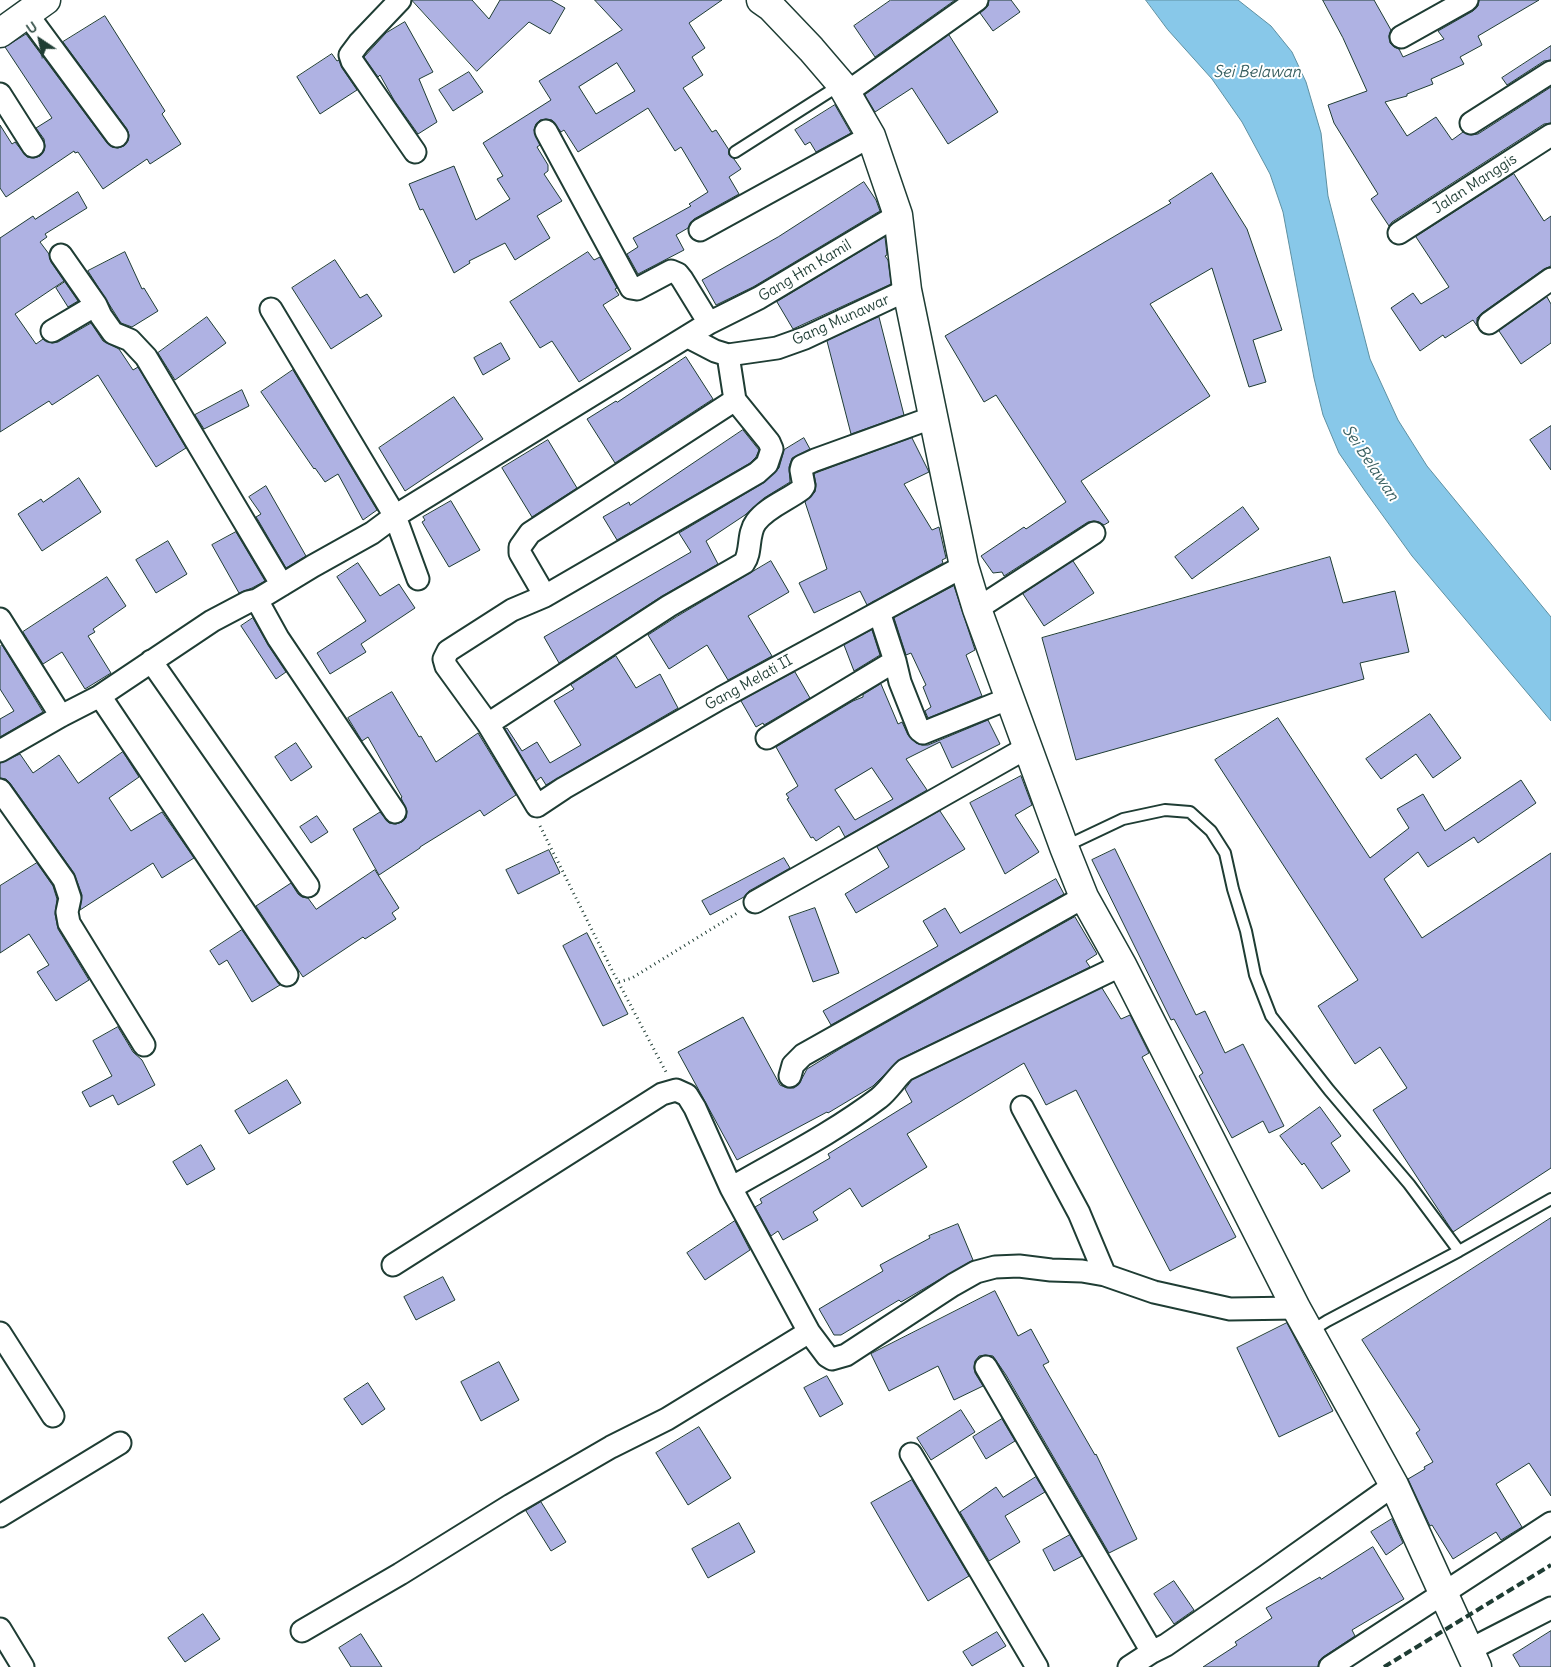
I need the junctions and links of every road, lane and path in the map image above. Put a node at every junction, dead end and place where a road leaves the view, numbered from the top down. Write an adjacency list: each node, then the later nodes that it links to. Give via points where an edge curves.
1 (400, 0): 17 (street, via 350,55)
2 (762, 0): 9 (street)
3 (977, 0): 9 (street)
4 (1467, 0): 7 (street)
5 (36, 7): 6 (street); 13 (street)
6 (0, 33)
7 (1401, 37)
8 (1551, 72): 11 (street)
9 (844, 88): 14 (street); 18 (lane)
10 (0, 94): 16 (street)
11 (1471, 123)
12 (546, 131): 27 (street, via 631,288 637,289 674,272 682,279)
13 (117, 136)
14 (871, 136): 19 (street); 20 (street)
15 (1551, 136): 21 (street, Jalan Manggis)
16 (32, 146)
17 (415, 152)
18 (735, 152)
19 (898, 215): 24 (street); 27 (street, Gang Hm Kamil, via 759,298)
20 (700, 230)
21 (1399, 233)
22 (61, 255): 25 (street)
23 (1551, 279): 28 (street)
24 (907, 290): 31 (street, Gang Munawar, via 805,338 777,348); 33 (street)
25 (96, 305): 29 (street); 38 (street, via 113,332 130,340 146,357)
26 (271, 309): 34 (street)
27 (709, 323): 30 (street, Gang Hm Kamil)
28 (1489, 323)
29 (52, 331)
30 (688, 338): 31 (street, Gang Munawar); 34 (street, Gang Hm Kamil)
31 (728, 355): 32 (street)
32 (736, 400): 39 (street, via 524,539 520,553); 39 (street, via 772,448 767,464 757,473)
33 (934, 417): 36 (street); 49 (street, via 802,466 804,486 755,522 744,563 670,606)
34 (394, 516): 37 (street); 38 (street, Gang Hm Kamil, via 372,533)
35 (1094, 534): 41 (street)
36 (964, 566): 41 (street); 42 (street, Gang Melati II)
37 (418, 579)
38 (282, 585): 40 (street, Gang Hm Kamil)
39 (545, 596): 49 (street, via 512,610 448,651 444,659)
40 (257, 600): 44 (street, Gang Hm Kamil, via 212,621); 55 (street, via 278,638)
41 (977, 609): 47 (street)
42 (879, 612): 45 (street); 54 (street, Gang Melati II, via 721,698)
43 (0, 619): 48 (street)
44 (151, 661): 46 (street, Gang Hm Kamil); 57 (street)
45 (895, 661): 47 (street, via 915,723 924,733); 50 (street)
46 (100, 696): 48 (street, Gang Hm Kamil); 61 (street)
47 (1010, 698): 51 (street)
48 (61, 716): 52 (street, Gang Hm Kamil)
49 (488, 724): 54 (street)
50 (767, 738)
51 (1028, 747): 56 (street); 59 (street)
52 (0, 751)
53 (0, 790): 63 (street, via 64,880 70,898 67,912 72,929)
54 (537, 806): 62 (path, via 538,823)
55 (395, 812)
56 (1064, 847): 58 (street); 69 (lane, via 1123,819 1164,810 1190,812 1211,831 1224,853 1255,975 1272,1016 1329,1090 1409,1184)
57 (308, 886)
58 (1084, 897): 60 (street); 64 (street, via 803,1054 793,1065)
59 (755, 902): 62 (path, via 632,978)
60 (1122, 965): 67 (street, via 905,1070 872,1103); 72 (street)
61 (287, 975)
62 (619, 982): 65 (path)
63 (144, 1045)
64 (790, 1076)
65 (676, 1090): 67 (street, via 687,1095 695,1108); 70 (street, via 662,1094)
66 (1022, 1107): 71 (street, via 1079,1213)
67 (731, 1188): 73 (street)
68 (1551, 1199): 69 (lane)
69 (1459, 1251): 74 (lane)
70 (393, 1265)
71 (1104, 1275): 72 (street, via 1154,1292 1230,1309); 73 (street, via 1019,1266 976,1272 832,1360)
72 (1296, 1308): 74 (street)
73 (809, 1332): 86 (street, via 667,1419 611,1447 511,1505)
74 (1310, 1332): 80 (street)
75 (0, 1333): 77 (street)
76 (986, 1367): 87 (street)
77 (53, 1416)
78 (120, 1443): 81 (street)
79 (912, 1454): 90 (street)
80 (1394, 1486): 83 (street); 87 (street)
81 (0, 1516)
82 (1551, 1523): 83 (street)
83 (1444, 1593): 88 (street); 92 (street)
84 (1551, 1608): 88 (street)
85 (0, 1629): 89 (street)
86 (302, 1631)
87 (1152, 1652): 91 (street)
88 (1473, 1658)
89 (23, 1667)
90 (1037, 1667)
91 (1130, 1667)
92 (1330, 1667)

